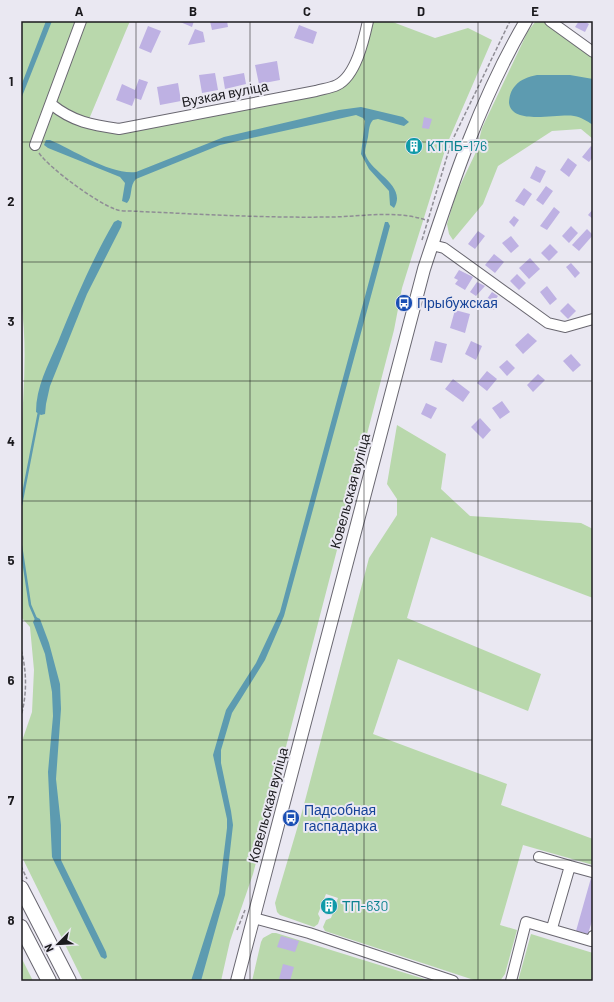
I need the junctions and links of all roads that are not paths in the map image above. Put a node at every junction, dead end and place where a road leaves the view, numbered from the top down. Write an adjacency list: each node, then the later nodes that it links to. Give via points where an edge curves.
1 (81, 21): 6 (street)
2 (368, 21): 6 (street, Вузкая вуліца, via 362,48 348,75 338,84 316,90 119,129 87,124 64,115)
3 (526, 21): 8 (main road, Ковельская вуліца, via 492,87 474,129 455,175)
4 (554, 22): 5 (street)
5 (593, 52)
6 (51, 104): 7 (street)
7 (35, 145)
8 (432, 245): 9 (street, via 444,248 548,323 565,327); 14 (main road, Ковельская вуліца)
9 (593, 319)
10 (539, 857): 11 (street)
11 (570, 866): 12 (street); 16 (street)
12 (592, 872)
13 (21, 888): 20 (highway)
14 (254, 918): 18 (street, via 309,933); 21 (main road, Ковельская вуліца)
15 (21, 927): 19 (highway)
16 (552, 928): 17 (street, via 591,941); 23 (street, via 526,922)
17 (593, 936)
18 (434, 978): 22 (street)
19 (50, 981)
20 (69, 981)
21 (237, 981)
22 (453, 981)
23 (511, 981)

